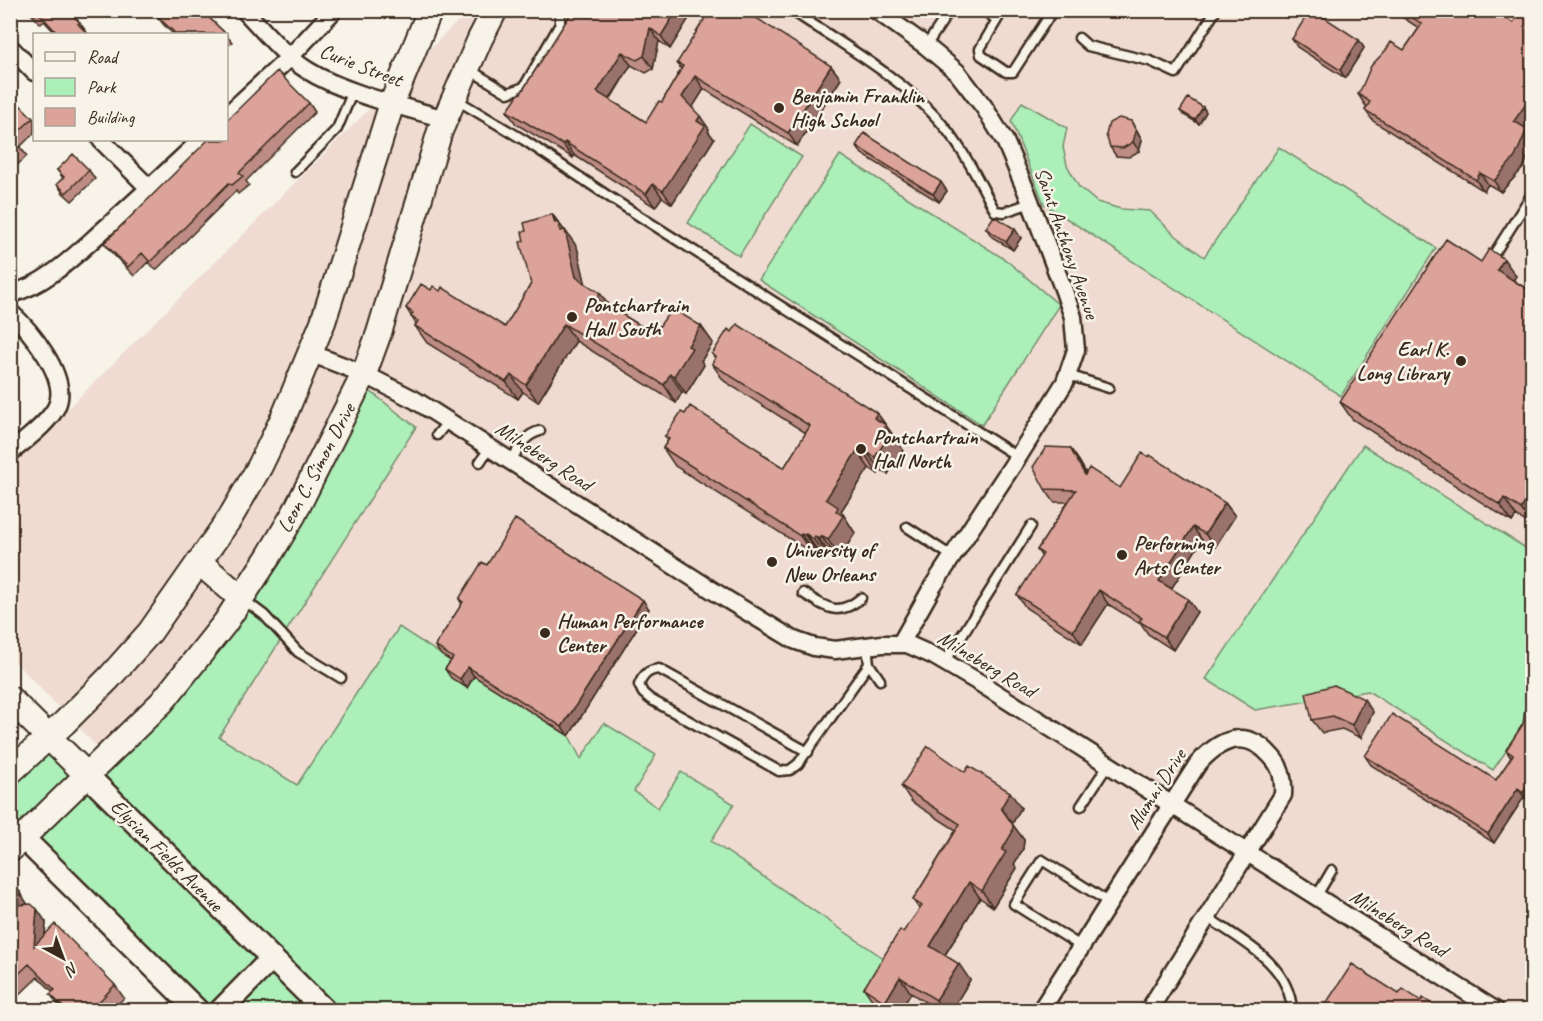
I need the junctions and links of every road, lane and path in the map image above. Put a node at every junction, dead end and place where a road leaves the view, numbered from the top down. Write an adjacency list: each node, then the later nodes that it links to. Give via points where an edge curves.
1 (244, 10): 17 (street, Curie Street)
2 (334, 10): 17 (street)
3 (430, 10): 21 (main road)
4 (495, 10): 18 (main road, Leon C. Simon Drive)
5 (560, 10): 18 (lane, via 560,24 524,87 508,93)
6 (791, 10): 29 (lane, via 926,107 954,139 995,211)
7 (950, 10): 15 (lane)
8 (984, 10): 13 (lane)
9 (1003, 10): 13 (lane)
10 (1053, 10): 13 (lane, via 1012,72 981,55 980,49)
11 (1216, 10): 14 (lane, via 1176,73 1150,60 1088,46)
12 (878, 11): 15 (street, Saint Anthony Avenue)
13 (997, 20)
14 (1079, 38)
15 (926, 46): 29 (street, Saint Anthony Avenue, via 957,72 984,107 1005,141)
16 (10, 47): 19 (street)
17 (290, 57): 20 (street, Curie Street, via 314,74); 23 (street)
18 (467, 68): 22 (main road, Leon C. Simon Drive)
19 (33, 71)
20 (353, 90): 21 (street, Curie Street); 26 (lane, via 337,129)
21 (392, 103): 22 (street, Curie Street); 33 (main road)
22 (450, 109): 34 (main road, Leon C. Simon Drive); 42 (lane, via 524,140)
23 (228, 114)
24 (102, 141): 27 (street)
25 (200, 141): 27 (street)
26 (295, 172)
27 (149, 188): 31 (street, via 58,268 27,289)
28 (1533, 194): 30 (lane)
29 (1031, 203): 35 (street, Saint Anthony Avenue, via 1072,317 1076,350)
30 (1487, 265)
31 (10, 294)
32 (10, 312): 41 (street, via 37,342 56,377 59,392 53,412)
33 (310, 353): 34 (street, Milneberg Road); 48 (main road, via 260,465)
34 (364, 374): 37 (street, Milneberg Road); 50 (main road, Leon C. Simon Drive, via 294,514)
35 (1068, 375): 36 (lane); 42 (street, Saint Anthony Avenue)
36 (1108, 388)
37 (448, 421): 39 (lane); 40 (street, Milneberg Road)
38 (540, 431): 43 (lane, via 522,443)
39 (438, 435)
40 (490, 447): 43 (street, Milneberg Road); 44 (lane)
41 (10, 453)
42 (1018, 457): 47 (street, Saint Anthony Avenue, via 999,477)
43 (511, 461): 53 (street, Milneberg Road, via 794,640 824,649)
44 (480, 462)
45 (1031, 526): 54 (lane)
46 (907, 527): 47 (lane)
47 (952, 557): 52 (street, Saint Anthony Avenue)
48 (200, 563): 50 (main road); 59 (main road, via 150,632)
49 (803, 593): 51 (lane, via 833,609 846,608)
50 (241, 598): 56 (lane, via 264,615 298,652); 63 (main road, Leon C. Simon Drive, via 162,702)
51 (861, 598)
52 (901, 643): 53 (street, Milneberg Road); 54 (street, Milneberg Road)
53 (867, 645): 55 (lane)
54 (945, 662): 61 (street, Milneberg Road)
55 (869, 664): 57 (lane); 60 (lane)
56 (341, 678)
57 (880, 680)
58 (10, 699): 59 (main road, Elysian Fields Avenue)
59 (49, 737): 62 (main road); 63 (main road, Elysian Fields Avenue)
60 (808, 752): 60 (lane, via 790,770 779,771 650,699 639,685 651,669 659,669)
61 (1108, 765): 64 (street, Milneberg Road); 65 (lane)
62 (10, 772)
63 (87, 776): 66 (main road, Leon C. Simon Drive); 73 (street, Elysian Fields Avenue)
64 (1171, 805): 67 (street, Milneberg Road); 67 (street, Alumni Drive, via 1197,765 1215,748 1245,739 1261,745 1280,768 1282,795); 70 (street, Alumni Drive)
65 (1081, 806)
66 (15, 838): 74 (street)
67 (1246, 853): 69 (street, Milneberg Road); 71 (street, Alumni Drive)
68 (1332, 870): 69 (lane)
69 (1316, 897): 80 (street, Milneberg Road)
70 (1110, 903): 72 (street, Alumni Drive); 72 (lane, via 1042,860 1014,904)
71 (1207, 917): 78 (street, Alumni Drive); 79 (lane, via 1256,950 1276,969 1289,993)
72 (1082, 947): 77 (street, Alumni Drive)
73 (272, 958): 75 (street); 76 (street, Elysian Fields Avenue)
74 (197, 1011)
75 (221, 1011)
76 (324, 1011)
77 (1041, 1011)
78 (1149, 1011)
79 (1292, 1011)
80 (1495, 1011)

